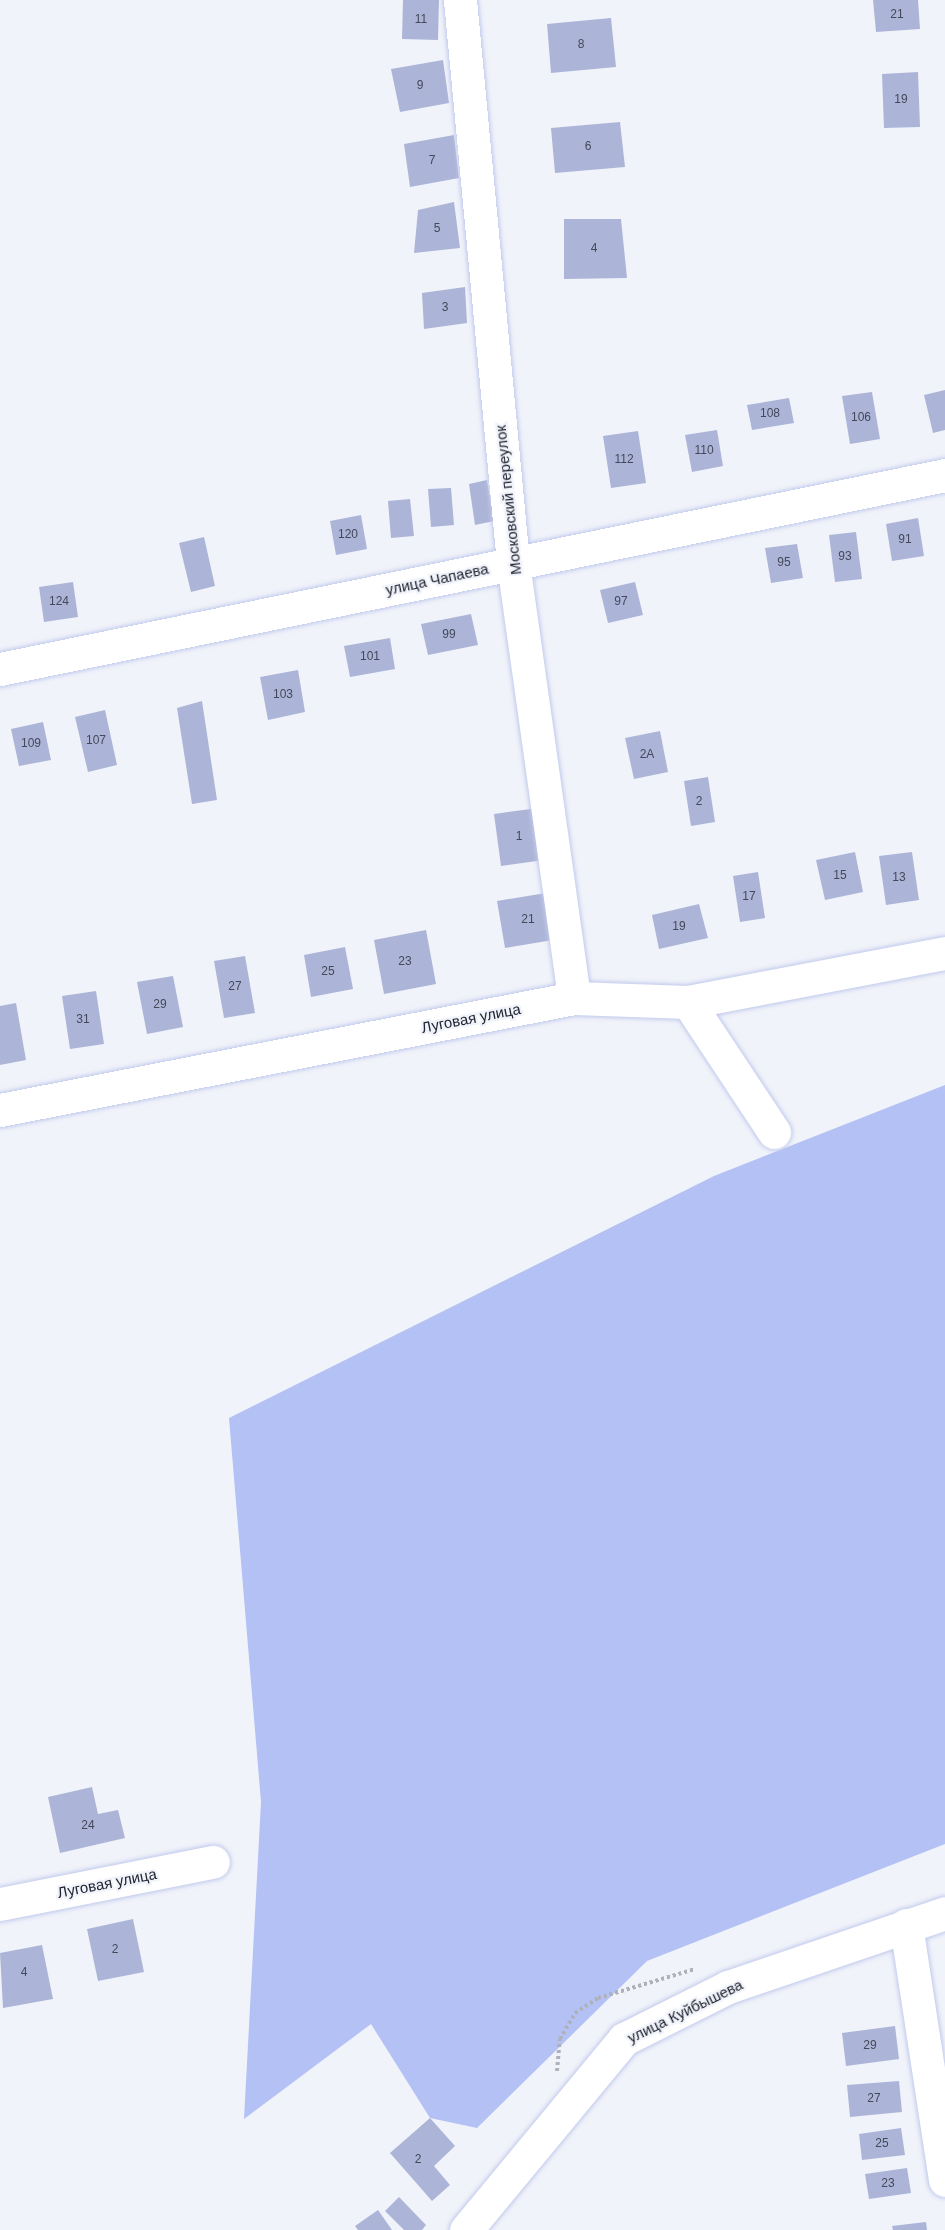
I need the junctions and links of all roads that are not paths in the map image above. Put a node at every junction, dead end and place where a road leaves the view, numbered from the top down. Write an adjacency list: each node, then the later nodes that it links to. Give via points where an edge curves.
1 (460, 0): 3 (street, Московский переулок)
2 (945, 475): 3 (street, улица Чапаева)
3 (513, 563): 4 (street, улица Чапаева); 6 (street, Московский переулок)
4 (0, 669)
5 (945, 953): 7 (street, Луговая улица)
6 (574, 998): 7 (street, Луговая улица); 8 (street, Луговая улица)
7 (688, 1002): 9 (street)
8 (0, 1110)
9 (774, 1132)
10 (213, 1862): 11 (street, Луговая улица)
11 (0, 1904)
12 (945, 1912): 13 (street, улица Куйбышева)
13 (906, 1925): 14 (street); 15 (street, улица Куйбышева, via 728,1987 624,2039)
14 (945, 2180)
15 (466, 2230)

